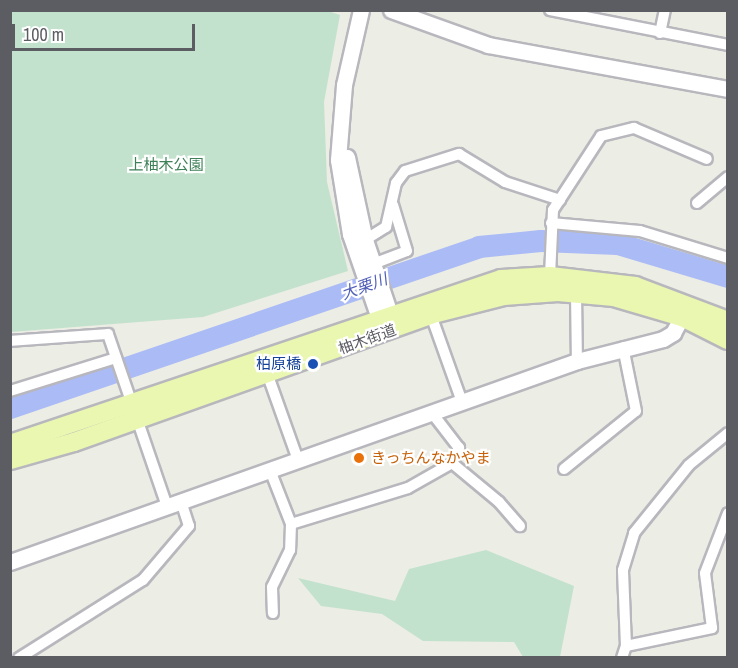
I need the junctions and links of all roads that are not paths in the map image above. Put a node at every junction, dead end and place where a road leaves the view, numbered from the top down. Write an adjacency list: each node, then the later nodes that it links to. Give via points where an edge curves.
1 (361, 10): 8 (street, via 348,61)
2 (391, 10): 7 (street, via 488,45)
3 (550, 10): 5 (street)
4 (664, 10): 5 (street)
5 (660, 33): 6 (street)
6 (728, 45)
7 (728, 89)
8 (341, 124): 15 (street); 17 (street, via 343,206)
9 (707, 159): 11 (street, via 657,133 613,129 601,136)
10 (728, 177): 12 (street)
11 (560, 200): 13 (street, via 505,182 459,154 405,171 396,183); 14 (street)
12 (697, 203)
13 (393, 205): 15 (street, via 386,227); 17 (street, via 407,251)
14 (551, 225): 16 (street, via 640,231); 18 (street)
15 (365, 240): 17 (street)
16 (728, 258)
17 (370, 270): 22 (street)
18 (550, 276): 20 (main road, 柚木街道, via 635,285); 22 (main road, 柚木街道, via 482,283)
19 (576, 293): 20 (main road, 柚木街道); 21 (main road, 柚木街道, via 504,296); 28 (street)
20 (685, 309): 23 (main road, 柚木街道); 24 (main road, 柚木街道); 26 (street, via 668,337)
21 (431, 315): 22 (main road, 柚木街道); 31 (street)
22 (386, 321): 29 (main road, 柚木街道); 32 (main road, 柚木街道)
23 (728, 321)
24 (728, 340)
25 (10, 341): 27 (street, via 108,334)
26 (623, 347): 28 (street); 39 (street, via 636,411)
27 (117, 361): 30 (street); 32 (street)
28 (577, 361): 31 (street)
29 (267, 373): 32 (main road, 柚木街道); 37 (street)
30 (10, 392)
31 (462, 402): 33 (street)
32 (136, 412): 35 (main road, 柚木街道); 36 (main road, 柚木街道); 41 (street)
33 (432, 413): 37 (street); 38 (street, via 459,448)
34 (728, 433): 47 (street, via 689,465 634,533 623,570)
35 (10, 444)
36 (10, 460)
37 (297, 460): 40 (street)
38 (452, 463): 43 (street, via 408,488); 44 (street, via 499,501)
39 (564, 469)
40 (270, 470): 41 (street); 43 (street)
41 (174, 503): 45 (street); 48 (street, via 189,526 143,580)
42 (728, 513): 47 (street, via 705,573 712,628)
43 (291, 524): 46 (street, via 290,549 272,587)
44 (520, 526)
45 (10, 562)
46 (273, 613)
47 (626, 646): 49 (street)
48 (19, 657)
49 (622, 657)

